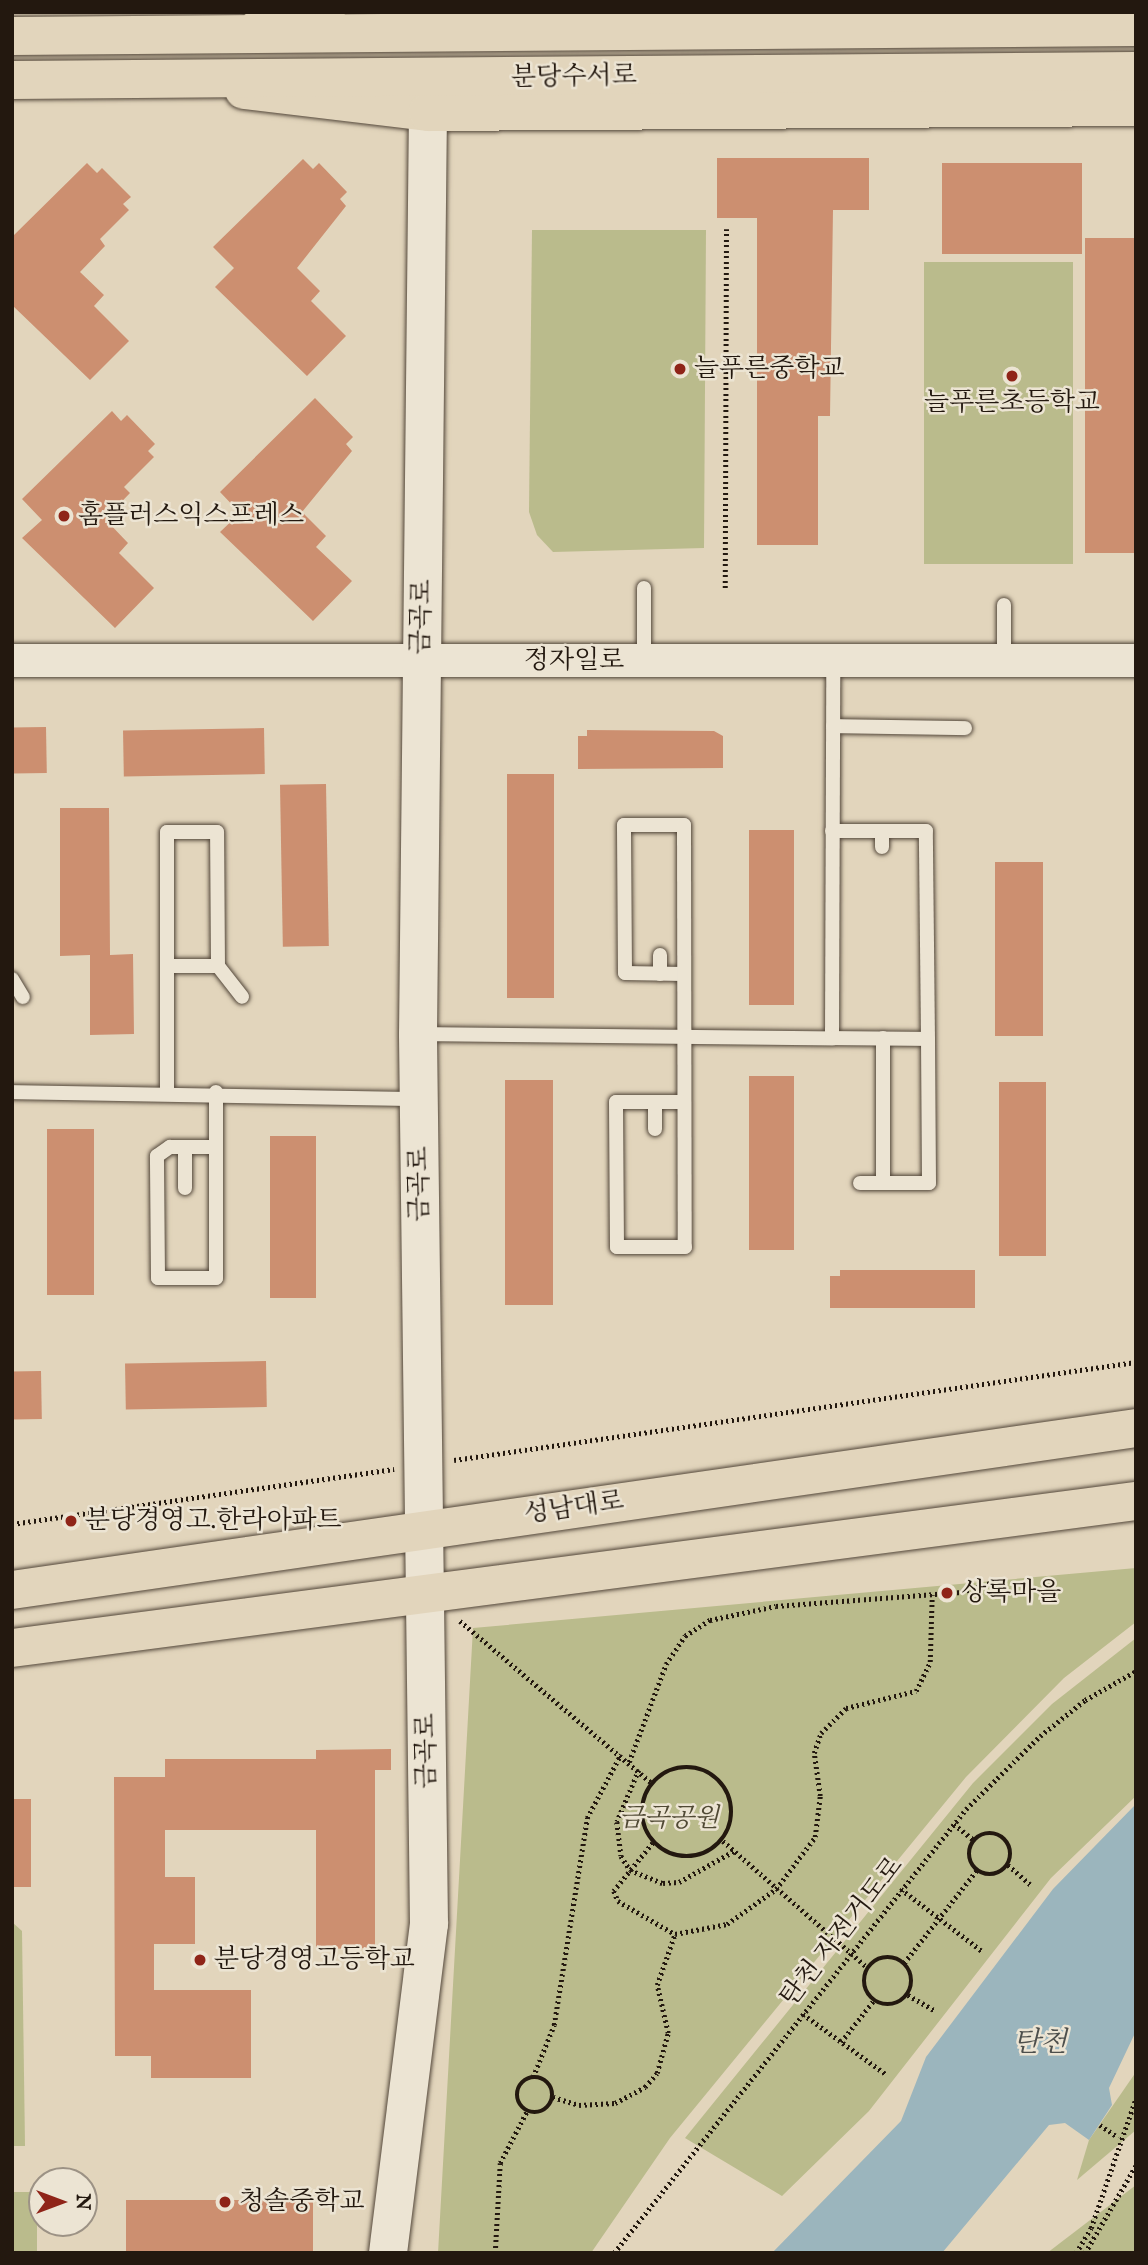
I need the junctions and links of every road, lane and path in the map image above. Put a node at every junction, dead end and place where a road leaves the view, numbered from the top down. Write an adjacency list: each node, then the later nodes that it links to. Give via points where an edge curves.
1 (326, 12): 3 (main road)
2 (1136, 27): 3 (main road, 분당수서로)
3 (196, 35): 4 (main road, 분당수서로)
4 (12, 36)
5 (1136, 71): 7 (main road, 분당수서로)
6 (12, 80): 7 (main road, 분당수서로)
7 (176, 82): 9 (main road)
8 (1136, 107): 9 (main road)
9 (428, 112): 19 (main road, 금곡로)
10 (726, 229): 12 (path)
11 (645, 588): 16 (lane)
12 (725, 588)
13 (1004, 605): 17 (lane)
14 (833, 659): 16 (street, 정자일로); 17 (street, 정자일로); 20 (lane)
15 (12, 660): 19 (street, 정자일로)
16 (645, 660): 19 (street, 정자일로)
17 (1004, 660): 18 (street, 정자일로)
18 (1136, 660)
19 (422, 661): 33 (main road, 금곡로)
20 (833, 726): 21 (lane); 22 (lane)
21 (965, 728)
22 (832, 831): 23 (lane); 35 (lane)
23 (882, 831): 24 (lane); 37 (lane, via 926,831)
24 (882, 847)
25 (660, 955): 28 (lane)
26 (167, 966): 27 (lane); 27 (lane, via 167,832 217,832); 38 (lane)
27 (218, 966): 32 (lane)
28 (660, 974): 29 (lane); 29 (lane, via 625,973 624,825 684,825)
29 (683, 974): 34 (lane)
30 (12, 979): 31 (lane)
31 (23, 996)
32 (242, 997)
33 (418, 1034): 34 (lane); 41 (main road, 금곡로)
34 (683, 1037): 35 (lane); 43 (lane)
35 (832, 1038): 36 (lane)
36 (883, 1038): 37 (lane); 48 (lane)
37 (928, 1038): 48 (lane, via 929,1183)
38 (167, 1090): 39 (lane); 40 (lane)
39 (12, 1092)
40 (216, 1092): 41 (lane); 46 (lane)
41 (419, 1099): 52 (main road, 금곡로)
42 (655, 1102): 43 (lane); 43 (lane, via 616,1102 617,1247 685,1247); 44 (lane)
43 (683, 1102)
44 (655, 1129)
45 (185, 1147): 46 (lane); 46 (lane, via 157,1156 158,1278 216,1278); 49 (lane)
46 (216, 1147)
47 (860, 1183): 48 (lane)
48 (883, 1183)
49 (185, 1188)
50 (1136, 1362): 52 (path)
51 (1136, 1428): 55 (main road, 성남대로)
52 (423, 1464): 54 (path); 55 (main road, 금곡로)
53 (1136, 1501): 58 (main road)
54 (12, 1524)
55 (424, 1530): 57 (main road, 성남대로); 58 (main road, 금곡로)
56 (990, 1583): 59 (path)
57 (12, 1590)
58 (425, 1594): 61 (main road); 97 (main road, 금곡로, via 429,1924)
59 (932, 1595): 64 (path, via 776,1606 710,1620 685,1636 666,1664); 76 (path, via 930,1662 916,1690 846,1708 821,1732 814,1753 820,1796 815,1837)
60 (490, 1644): 63 (path)
61 (12, 1648)
62 (1136, 1671): 67 (path, 탄천 자전거도로, via 1084,1700 1040,1736)
63 (621, 1754): 64 (path); 90 (path, via 587,1818 554,2025)
64 (629, 1762): 65 (path)
65 (639, 1770): 66 (path); 73 (path, via 617,1822 621,1856)
66 (652, 1783): 69 (path, via 676,1768 716,1776 732,1800); 70 (path, via 642,1813)
67 (954, 1824): 68 (path); 77 (path, 탄천 자전거도로)
68 (974, 1840): 72 (path, via 991,1832 1004,1837 1011,1849); 74 (path, via 969,1854)
69 (723, 1841): 70 (path, via 696,1857 680,1857); 71 (path)
70 (653, 1843): 73 (path)
71 (734, 1851): 73 (path, via 679,1882 663,1884); 76 (path)
72 (1008, 1865): 74 (path, via 994,1875); 75 (path)
73 (630, 1870): 79 (path, via 614,1891 618,1900)
74 (977, 1870): 78 (path)
75 (1032, 1886)
76 (776, 1889): 79 (path, via 727,1924); 81 (path)
77 (901, 1889): 78 (path); 81 (path, 탄천 자전거도로)
78 (940, 1918): 80 (path); 82 (path)
79 (675, 1934): 91 (path, via 659,1969 668,2033 657,2073 645,2087 615,2103 579,2105)
80 (982, 1951)
81 (850, 1954): 83 (path); 87 (path, 탄천 자전거도로)
82 (904, 1963): 83 (path, via 887,1957); 84 (path, via 912,1980)
83 (868, 1968): 85 (path, via 864,1984)
84 (908, 1995): 85 (path, via 895,2004); 86 (path)
85 (874, 2000): 88 (path)
86 (936, 2011)
87 (803, 2014): 88 (path); 99 (path, 탄천 자전거도로)
88 (841, 2042): 89 (path)
89 (887, 2075)
90 (533, 2077): 91 (path, via 550,2085); 93 (path, via 517,2092)
91 (553, 2097): 93 (path, via 543,2110)
92 (1136, 2098): 95 (path)
93 (527, 2111): 98 (path, via 500,2163)
94 (1100, 2125): 95 (path)
95 (1118, 2137): 100 (path, via 1091,2228)
96 (1136, 2165): 101 (path)
97 (388, 2253)
98 (495, 2253)
99 (614, 2253)
100 (1076, 2253)
101 (1085, 2253)

